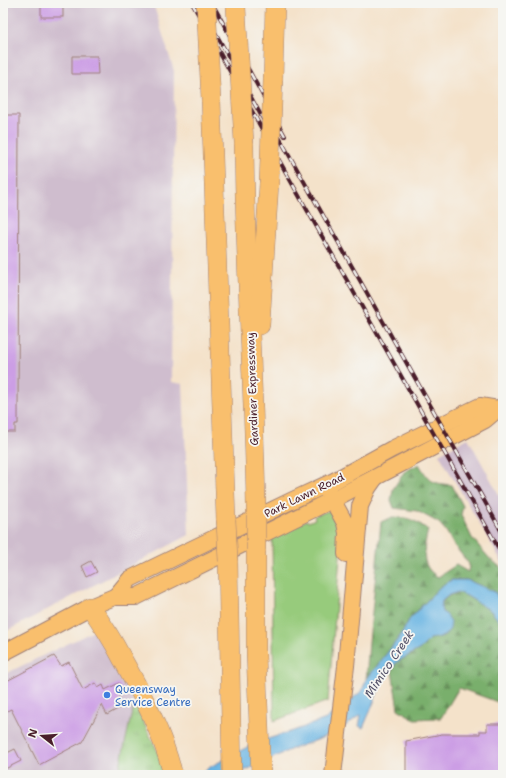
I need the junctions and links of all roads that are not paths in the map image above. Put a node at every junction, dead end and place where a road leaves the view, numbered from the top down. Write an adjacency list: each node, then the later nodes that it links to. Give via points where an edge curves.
1 (206, 3): 13 (highway, bridge, via 228,561)
2 (275, 3): 5 (highway, bridge, via 269,183)
3 (235, 5): 5 (highway, Gardiner Expressway, bridge, via 244,143 244,205)
4 (500, 407): 6 (main road, Park Lawn Road, via 485,420); 7 (main road, Park Lawn Road, via 480,406 392,449)
5 (255, 445): 14 (highway, Gardiner Expressway, bridge, via 256,654)
6 (376, 476): 7 (main road, Park Lawn Road); 8 (main road, via 360,506)
7 (333, 490): 8 (main road, via 350,511); 9 (main road, Park Lawn Road, via 136,597 116,596); 11 (main road, via 347,533)
8 (356, 545): 11 (main road)
9 (90, 607): 10 (main road, Park Lawn Road); 12 (highway, via 102,623 143,696)
10 (3, 653)
11 (341, 669): 15 (main road); 16 (main road)
12 (172, 771)
13 (232, 775)
14 (261, 775)
15 (325, 775)
16 (333, 775)

